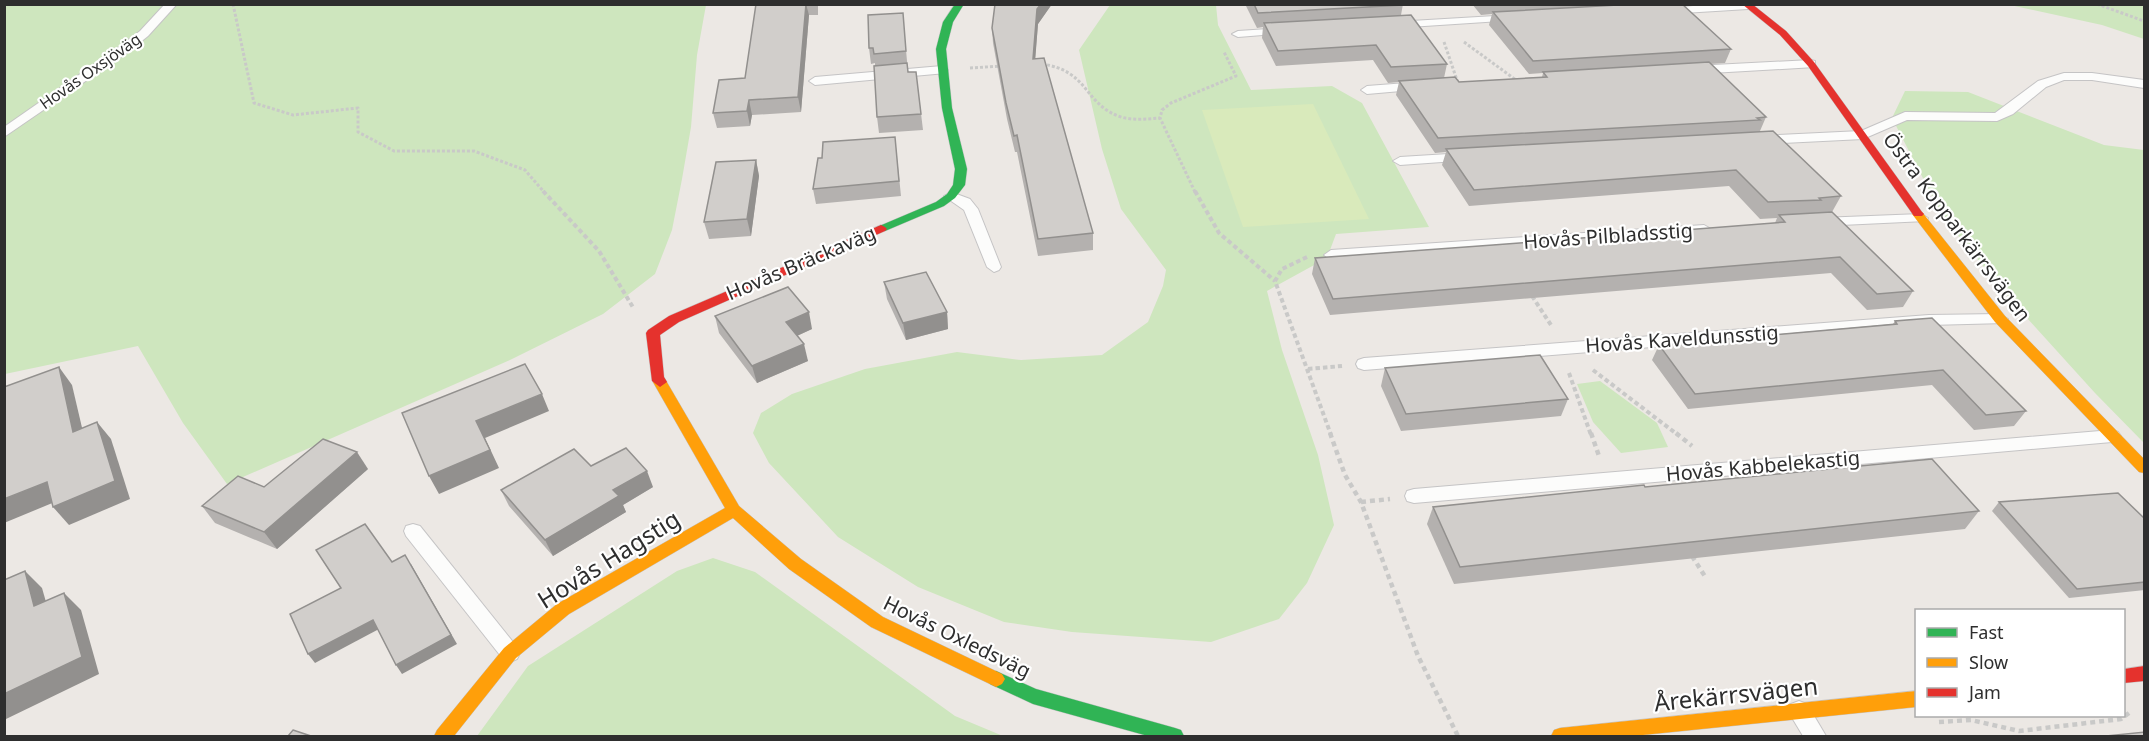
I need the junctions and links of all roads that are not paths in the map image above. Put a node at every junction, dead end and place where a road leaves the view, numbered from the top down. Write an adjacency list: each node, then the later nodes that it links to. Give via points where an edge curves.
1 (172, 4): 16 (lane, Hovås Oxsjöväg, via 140,37)
2 (960, 4): 10 (street, via 943,35)
3 (1748, 5): 4 (lane); 9 (street, Östra Kopparkärrsvägen, via 1783,33)
4 (1652, 12)
5 (1528, 18): 6 (lane)
6 (1378, 26)
7 (1296, 31): 8 (lane)
8 (1238, 34)
9 (1811, 64): 11 (lane); 17 (street, Östra Kopparkärrsvägen)
10 (942, 70): 12 (lane); 21 (street, via 961,169 959,184)
11 (1682, 71)
12 (815, 81)
13 (2145, 84): 17 (lane, via 2057,77 2040,85 2006,114 1905,116)
14 (1435, 85): 15 (lane)
15 (1367, 90)
16 (4, 133)
17 (1863, 135): 18 (lane); 22 (street, Östra Kopparkärrsvägen)
18 (1744, 141)
19 (1480, 156): 20 (lane)
20 (1400, 162)
21 (951, 196): 26 (lane, via 971,209); 28 (street, Hovås Bräckaväg, via 695,309)
22 (1921, 218): 23 (lane); 27 (street, Östra Kopparkärrsvägen)
23 (1800, 223)
24 (1719, 227): 25 (lane, Hovås Pilbladsstig)
25 (1331, 255)
26 (994, 267)
27 (2000, 320): 29 (lane, Hovås Kaveldunsstig, via 1917,321); 30 (street, Östra Kopparkärrsvägen)
28 (653, 333): 33 (street, Hovås Oxledsväg, via 657,378)
29 (1364, 364)
30 (2112, 436): 31 (street, Östra Kopparkärrsvägen); 32 (lane, Hovås Kabbelekastig)
31 (2145, 468)
32 (1414, 496)
33 (734, 510): 35 (street, Hovås Hagstig, via 563,609); 41 (street, Hovås Oxledsväg, via 795,564 877,622 1033,696)
34 (413, 531): 35 (lane)
35 (510, 653): 40 (street, Hovås Hagstig)
36 (2145, 674): 37 (street)
37 (2125, 676)
38 (1915, 699): 39 (street, Årekärrsvägen)
39 (1799, 711): 42 (street, Årekärrsvägen); 43 (lane)
40 (443, 736)
41 (1175, 736)
42 (1560, 736)
43 (1815, 736)

